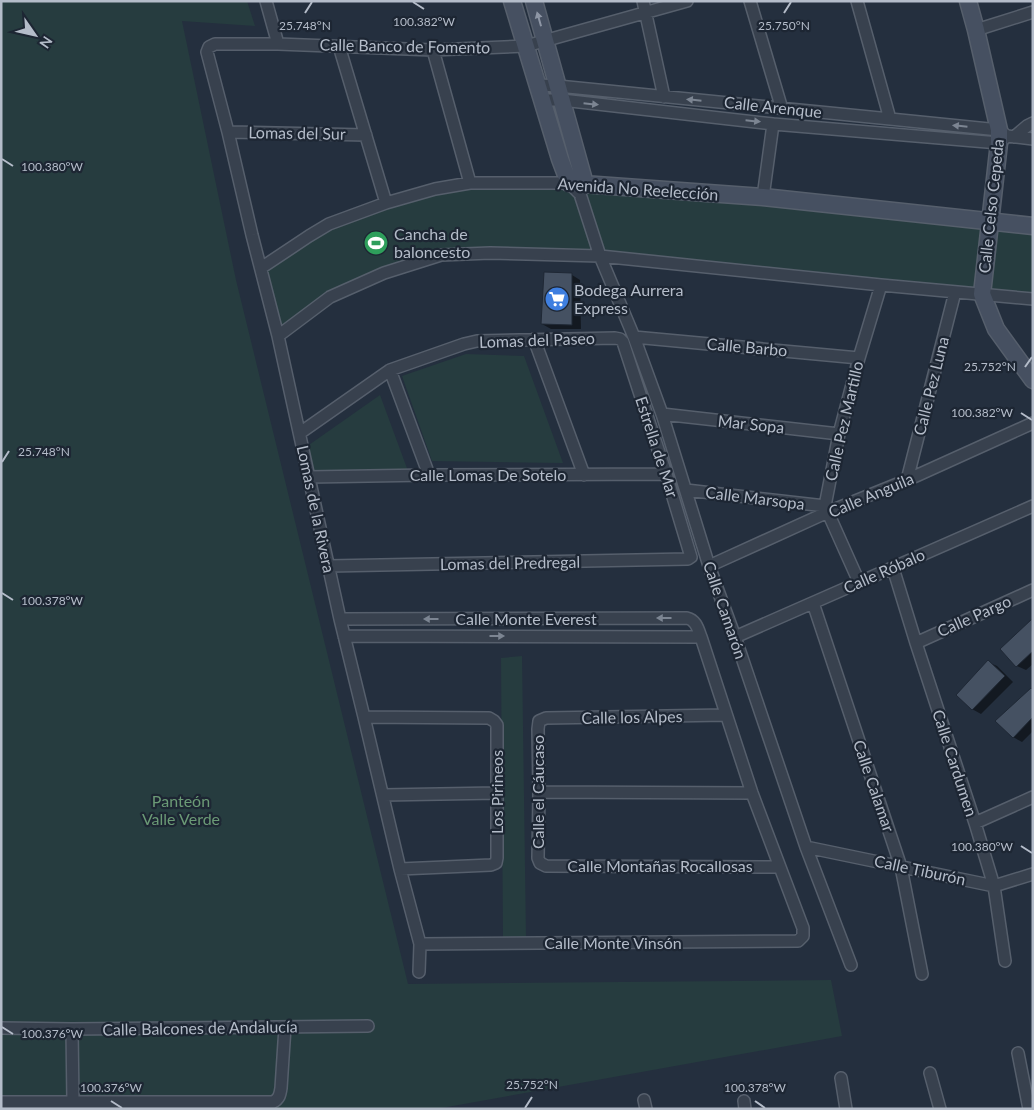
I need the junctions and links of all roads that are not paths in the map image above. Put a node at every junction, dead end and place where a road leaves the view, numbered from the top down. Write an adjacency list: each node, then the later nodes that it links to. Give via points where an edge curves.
1 (266, 1): 13 (street)
2 (512, 1): 15 (street)
3 (534, 1): 12 (street, one-way to 3)
4 (643, 1): 10 (street)
5 (687, 1): 10 (street, Calle Banco de Fomento)
6 (750, 1): 21 (street)
7 (857, 1): 22 (street)
8 (968, 1): 11 (street, Calle Celso Cepeda)
9 (1033, 12): 11 (street)
10 (646, 13): 12 (street, Calle Banco de Fomento); 20 (street)
11 (976, 30): 27 (street, Calle Celso Cepeda)
12 (545, 41): 15 (street, Calle Banco de Fomento); 19 (street)
13 (278, 44): 14 (street, Calle Banco de Fomento); 16 (street, Calle Banco de Fomento, via 215,44)
14 (339, 46): 17 (street, Calle Banco de Fomento); 26 (street)
15 (526, 46): 17 (street, Calle Banco de Fomento); 18 (street)
16 (209, 47): 25 (street, Lomas de la Rivera, via 207,52)
17 (433, 50): 29 (street)
18 (540, 93): 19 (street, Calle Arenque); 19 (street, Calle Arenque); 30 (street)
19 (560, 93): 20 (street, Calle Arenque); 24 (street, Calle Arenque, one-way to 24); 30 (street)
20 (664, 96): 21 (street, Calle Arenque, one-way to 20)
21 (782, 108): 22 (street, Calle Arenque)
22 (890, 118): 27 (street, Calle Arenque, one-way to 22)
23 (1033, 123): 27 (street)
24 (774, 124): 27 (street, Calle Arenque); 31 (street)
25 (228, 132): 26 (street, Lomas del Sur); 36 (street, Lomas de la Rivera)
26 (366, 135): 32 (street)
27 (1004, 136): 28 (street, Calle Arenque); 33 (street, Calle Celso Cepeda)
28 (1033, 139)
29 (470, 183): 30 (street, Avenida No Reelección); 32 (street, Avenida No Reelección)
30 (578, 187): 31 (street, Avenida No Reelección); 35 (street, Calle Camarón)
31 (763, 197): 33 (street, Avenida No Reelección)
32 (386, 203): 36 (street, Avenida No Reelección, via 329,224)
33 (990, 222): 34 (street, Avenida No Reelección); 39 (street, Calle Celso Cepeda)
34 (1033, 226)
35 (600, 256): 37 (street); 41 (street, via 441,255 384,272 330,297); 42 (street, Calle Camarón)
36 (261, 268): 41 (street, Lomas de la Rivera)
37 (881, 285): 38 (street); 45 (street, Calle Pez Martillo)
38 (955, 292): 39 (street); 56 (street, Calle Pez Luna)
39 (982, 294): 40 (street); 47 (street, via 996,329)
40 (1033, 299)
41 (278, 336): 50 (street, Lomas de la Rivera)
42 (634, 337): 45 (street, Calle Barbo); 48 (street, Calle Camarón)
43 (534, 339): 44 (street, Lomas del Paseo); 46 (street, Lomas del Paseo, via 477,341); 54 (street)
44 (620, 339): 52 (street, Estrella de Mar)
45 (859, 358): 51 (street, Calle Pez Martillo)
46 (390, 370): 50 (street, Lomas del Paseo); 53 (street)
47 (1033, 380)
48 (662, 414): 51 (street, Mar Sopa); 57 (street, Calle Camarón)
49 (1033, 423): 56 (street, Calle Anguila)
50 (300, 433): 55 (street, Lomas de la Rivera)
51 (840, 434): 59 (street, Calle Pez Martillo)
52 (666, 474): 54 (street, Calle Lomas De Sotelo); 60 (street, Estrella de Mar)
53 (429, 475): 54 (street, Calle Lomas De Sotelo); 55 (street, Calle Lomas De Sotelo)
54 (584, 475)
55 (309, 477): 61 (street, Lomas de la Rivera)
56 (907, 480): 59 (street, Calle Anguila)
57 (686, 490): 59 (street, Calle Marsopa); 62 (street, Calle Camarón)
58 (1033, 506): 63 (street, Calle Róbalo)
59 (827, 509): 62 (street, Calle Anguila); 64 (street)
60 (691, 557): 61 (street, Lomas del Predregal)
61 (328, 566): 67 (street, Lomas de la Rivera)
62 (709, 566): 69 (street, Calle Camarón)
63 (893, 568): 64 (street, Calle Róbalo); 71 (street, Calle Cardumen)
64 (858, 582): 66 (street, Calle Róbalo)
65 (1033, 590): 71 (street, Calle Pargo)
66 (813, 603): 69 (street, Calle Róbalo); 84 (street, Calle Calamar)
67 (340, 619): 68 (street, Lomas de la Rivera); 70 (street, Calle Monte Everest, one-way to 67, via 695,622 687,618)
68 (344, 636): 70 (street, Calle Monte Everest, one-way to 70); 73 (street, Lomas de la Rivera)
69 (735, 636): 81 (street, Calle Camarón)
70 (701, 637): 72 (street, Calle Monte Everest)
71 (916, 643): 80 (street, Calle Cardumen)
72 (726, 715): 74 (street, Calle los Alpes, via 546,718); 77 (street, Calle Monte Everest)
73 (364, 717): 76 (street, Los Pirineos, via 490,718 497,726); 78 (street, Lomas de la Rivera)
74 (539, 721): 75 (street, Calle el Cáucaso)
75 (539, 792): 77 (street); 82 (street, Calle el Cáucaso)
76 (497, 793): 78 (street); 85 (street, Los Pirineos, via 496,863)
77 (752, 793): 83 (street, Calle Monte Everest)
78 (383, 795): 85 (street, Lomas de la Rivera)
79 (1033, 797): 80 (street)
80 (975, 822): 87 (street, Calle Cardumen)
81 (806, 847): 84 (street, Calle Tiburón); 91 (street, Calle Camarón)
82 (540, 863): 83 (street, Calle Montañas Rocallosas, via 546,866)
83 (780, 867): 88 (street, Calle Monte Everest, via 803,928)
84 (901, 867): 87 (street, Calle Tiburón); 93 (street, Calle Calamar)
85 (400, 869): 89 (street, Lomas de la Rivera)
86 (1033, 874): 87 (street, Calle Tiburón)
87 (994, 886): 90 (street, Calle Cardumen)
88 (803, 936): 89 (street, Calle Monte Vinsón, via 798,941)
89 (420, 944): 92 (street, Lomas de la Rivera)
90 (1005, 961)
91 (851, 965)
92 (419, 972)
93 (922, 974)
94 (368, 1026): 95 (street, Calle Balcones de Andalucía)
95 (285, 1027): 97 (street, Calle Balcones de Andalucía); 102 (street, via 282,1088 278,1100 273,1102)
96 (1, 1028): 97 (street, Calle Balcones de Andalucía)
97 (72, 1029): 102 (street)
98 (1018, 1053): 105 (street)
99 (930, 1073): 104 (street)
100 (840, 1078): 103 (street)
101 (1, 1102): 102 (street)
102 (73, 1102)
103 (846, 1109)
104 (940, 1109)
105 (1029, 1109)

